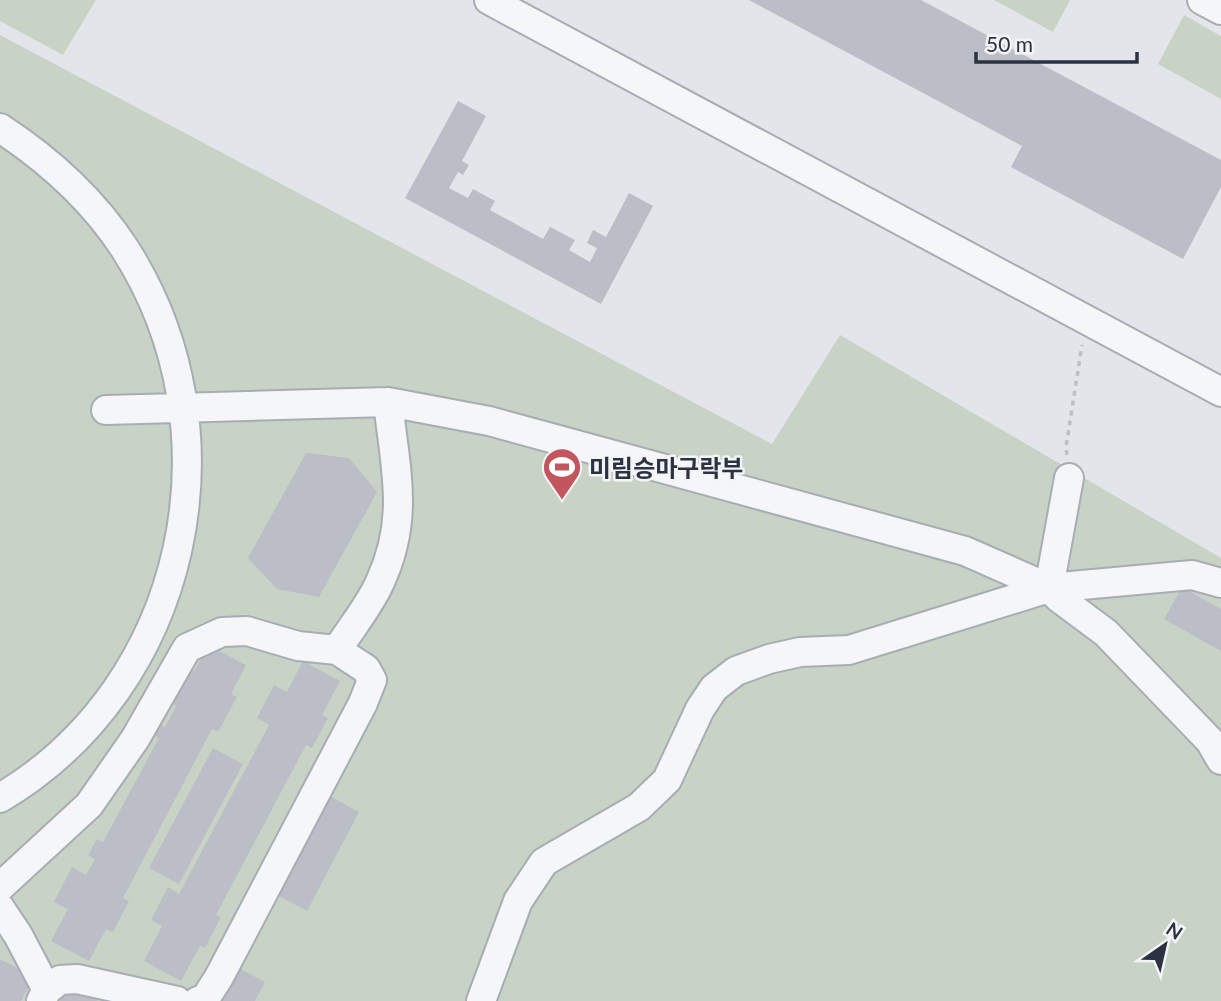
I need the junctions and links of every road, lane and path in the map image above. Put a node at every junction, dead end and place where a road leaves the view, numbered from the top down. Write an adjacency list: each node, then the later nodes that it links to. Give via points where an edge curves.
1 (489, 0): 5 (street)
2 (1202, 0): 3 (street)
3 (1221, 10)
4 (0, 128): 8 (street, via 79,192 124,249 171,348)
5 (1086, 320): 6 (street); 10 (path, via 1066,447)
6 (1221, 392)
7 (388, 402): 8 (street); 12 (street, via 489,421 965,551); 13 (street, via 398,482 397,532 379,584)
8 (184, 407): 9 (street); 15 (street, via 188,455 183,528 150,632 113,695 90,723 38,773)
9 (106, 410)
10 (1069, 478): 12 (street)
11 (1221, 583): 12 (street, via 1192,575)
12 (1049, 588): 14 (street, via 1107,633 1210,741); 21 (street, via 849,650 800,652 736,671 714,688 700,709 667,780 639,807 544,862 519,901)
13 (337, 650): 16 (street, via 298,646 247,631 222,632 187,648 135,739 89,805); 20 (street, via 366,669 372,680 363,703 219,977 205,999)
14 (1221, 760)
15 (0, 798)
16 (0, 887)
17 (0, 908): 18 (street, via 18,935)
18 (44, 995): 19 (street, via 60,980 77,979)
19 (177, 1001)
20 (198, 1001)
21 (481, 1001)

